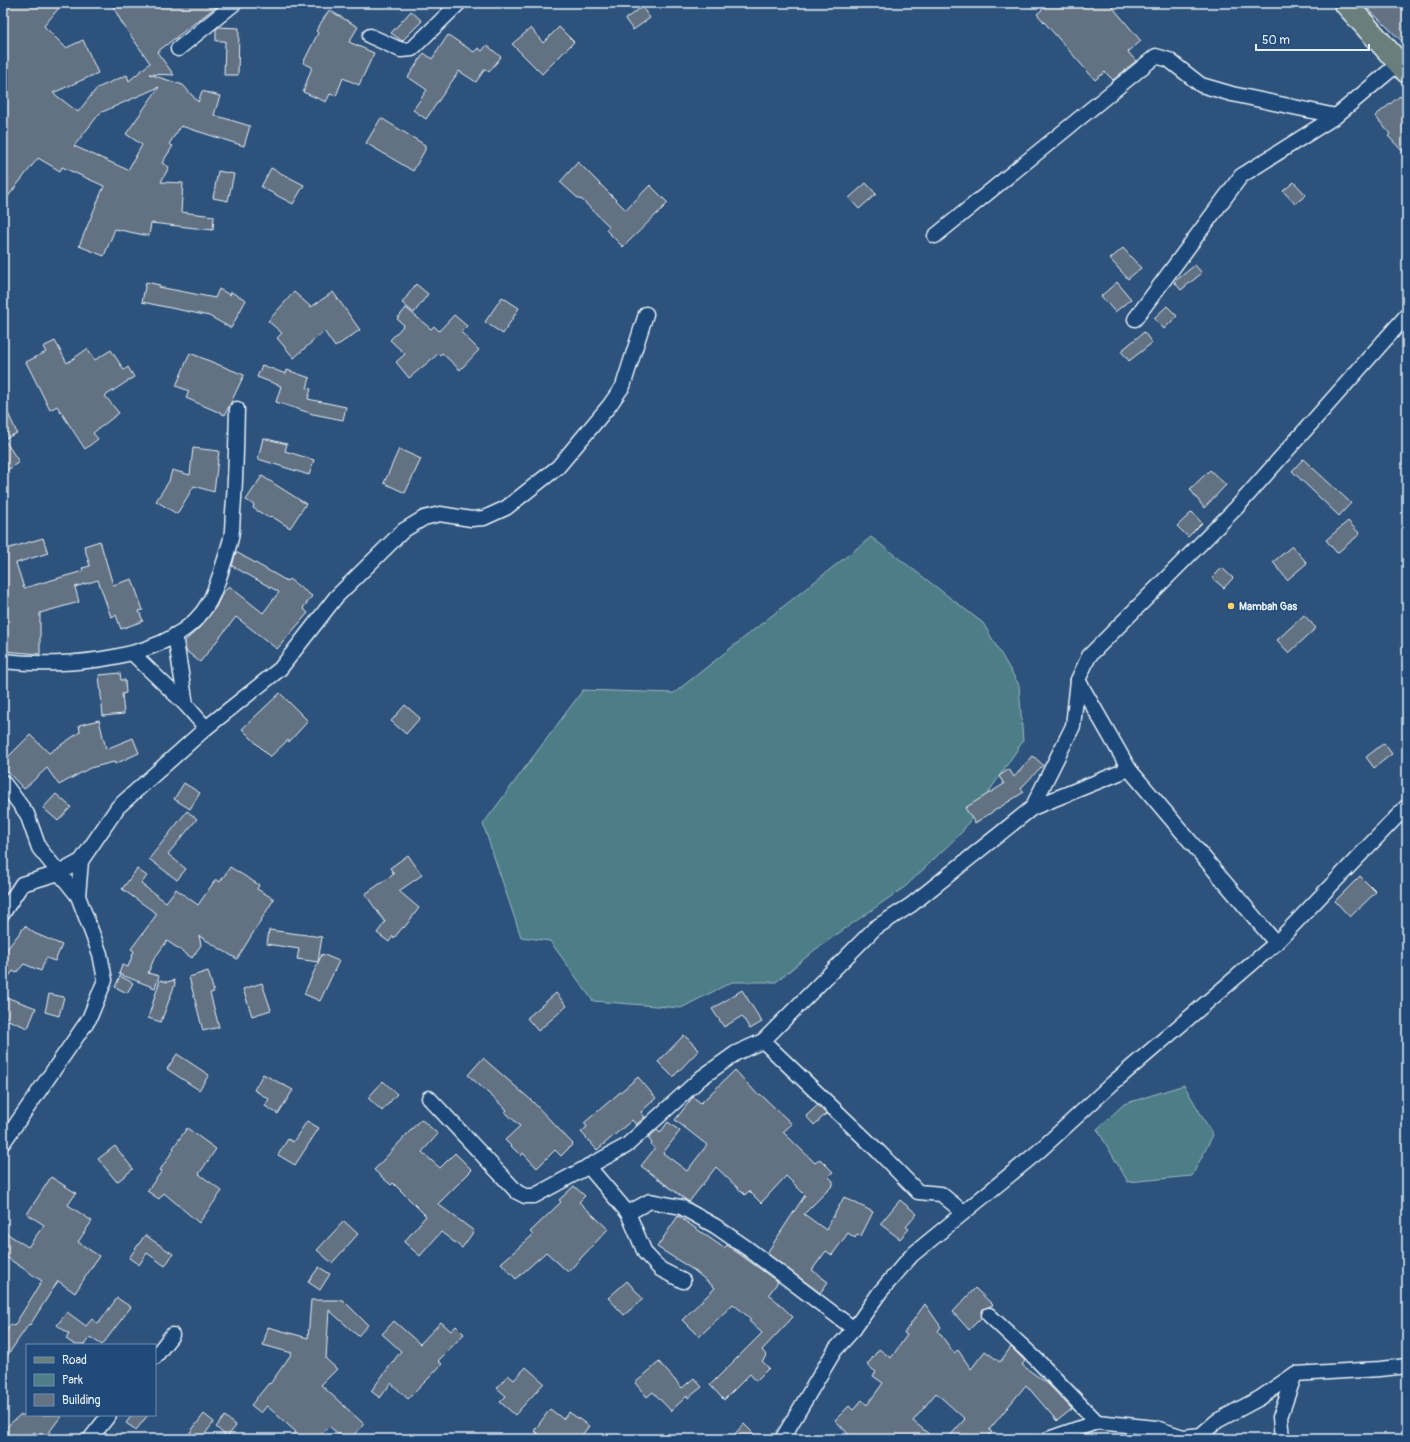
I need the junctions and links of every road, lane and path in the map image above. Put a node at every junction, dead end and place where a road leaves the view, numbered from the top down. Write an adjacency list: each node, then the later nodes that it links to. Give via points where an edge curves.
1 (235, 3): 5 (street)
2 (1345, 3): 6 (main road)
3 (454, 4): 4 (street, via 412,49 400,50)
4 (370, 36)
5 (178, 49)
6 (1403, 68): 7 (street)
7 (1336, 116): 8 (street, via 1201,85 1169,60 1156,56); 11 (street, via 1241,176)
8 (935, 236)
9 (646, 314): 18 (street, via 623,386 558,467 506,508 484,518 471,519 440,514 424,518 404,530 336,597 280,669)
10 (1407, 315): 16 (street, via 1237,507 1089,656)
11 (1135, 319)
12 (237, 409): 13 (street, via 234,504 230,541 209,602 191,624)
13 (175, 635): 14 (street); 17 (street)
14 (133, 654): 15 (street, via 86,661); 17 (street)
15 (3, 661)
16 (1078, 680): 19 (street); 22 (street, via 1073,726)
17 (186, 705): 18 (street)
18 (206, 728): 23 (street, via 118,807)
19 (1129, 769): 22 (street); 27 (street)
20 (3, 782): 24 (street, via 27,814 39,848)
21 (1407, 806): 27 (street)
22 (1032, 808): 28 (street, via 911,905 875,928)
23 (81, 861): 24 (street); 25 (street)
24 (59, 872): 25 (street); 26 (street, via 22,884)
25 (78, 896): 30 (street, via 100,954 105,980 89,1019)
26 (3, 913)
27 (1276, 943): 32 (street, via 1113,1083 1039,1152)
28 (763, 1041): 31 (street, via 736,1053 701,1078 626,1146); 32 (street, via 918,1192 941,1194)
29 (429, 1098): 31 (street, via 518,1192 525,1196 534,1196)
30 (3, 1143)
31 (588, 1166): 33 (street)
32 (963, 1212): 36 (street, via 912,1256 880,1292)
33 (628, 1213): 34 (street, via 645,1253 660,1268); 36 (street, via 650,1201 681,1207 747,1248)
34 (683, 1281)
35 (989, 1315): 42 (street)
36 (854, 1328): 44 (street, via 835,1350)
37 (172, 1335): 38 (street)
38 (156, 1356)
39 (1407, 1366): 40 (street, via 1380,1370)
40 (1295, 1374): 42 (street, via 1260,1398 1217,1421 1201,1435 1183,1437 1156,1428); 46 (street, via 1280,1417)
41 (108, 1416): 43 (street)
42 (1097, 1422): 45 (street)
43 (90, 1439)
44 (782, 1439)
45 (1048, 1439)
46 (1282, 1439)

